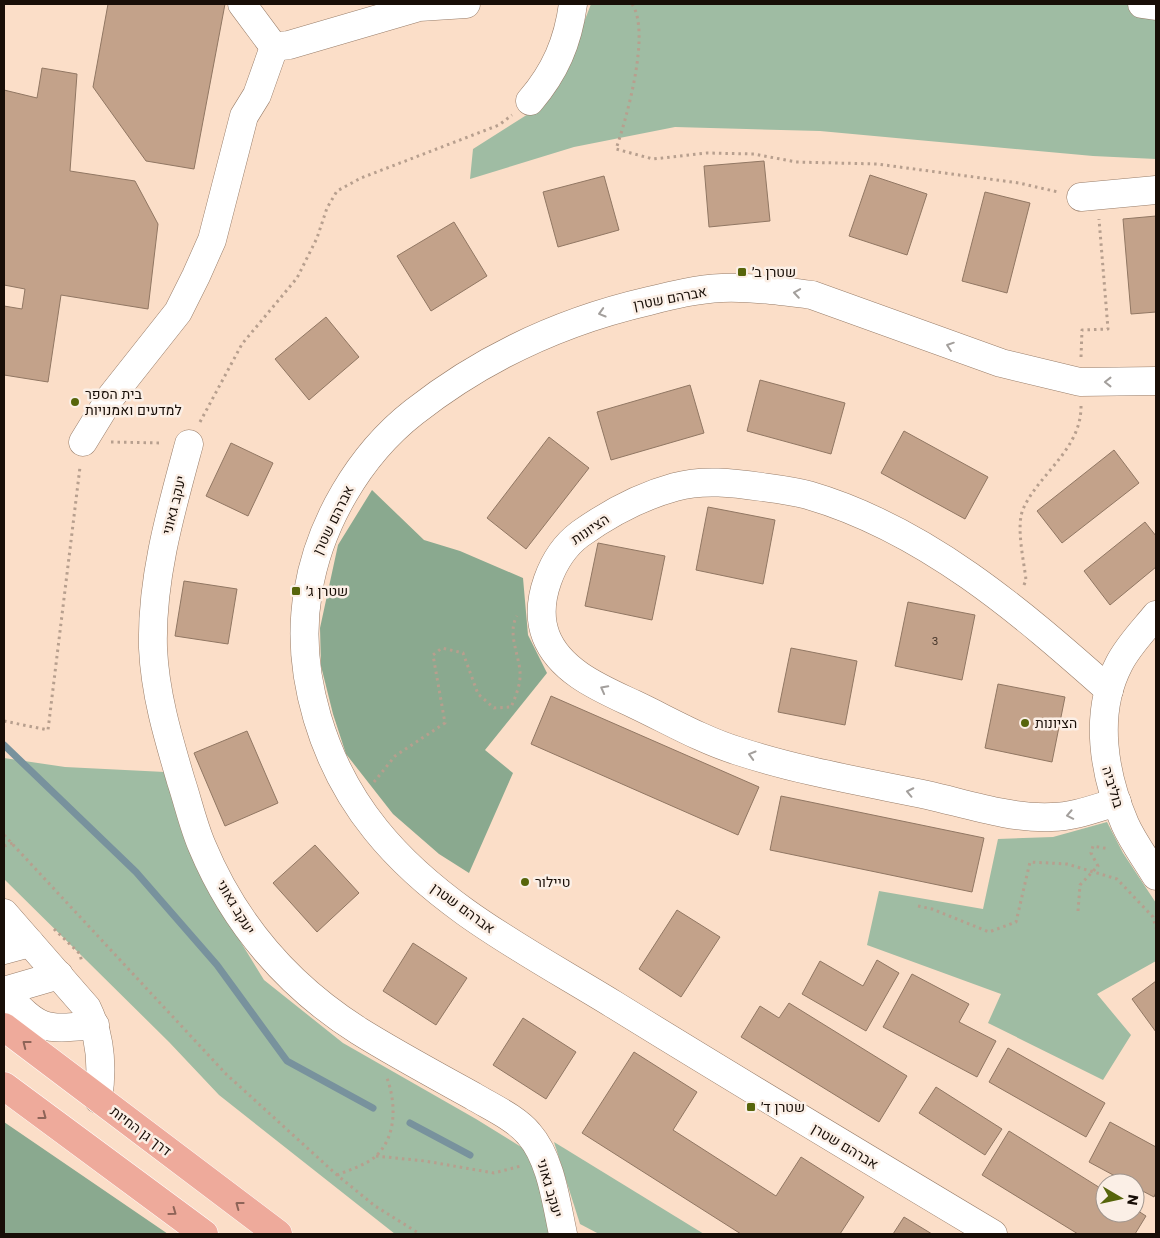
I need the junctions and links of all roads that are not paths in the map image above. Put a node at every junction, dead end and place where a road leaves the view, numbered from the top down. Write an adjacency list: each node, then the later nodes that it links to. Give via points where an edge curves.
1 (242, 4): 6 (street)
2 (466, 4): 6 (street, via 419,8)
3 (573, 4): 7 (street, via 570,29 559,59)
4 (1142, 4): 5 (street)
5 (1156, 6)
6 (274, 47): 11 (street, via 257,95 244,116 212,240 196,276 178,312 110,398)
7 (530, 101)
8 (1156, 190): 9 (street)
9 (1081, 197)
10 (1156, 380): 31 (street, אברהם שטרן, one-way to 31, via 1080,382 994,360 812,295 781,290 722,288 688,292 585,318 520,344 431,398 377,445 344,496 312,563 303,618 306,663 315,706 348,792 376,830 410,867 493,931)
11 (83, 442)
12 (189, 444): 30 (street, יעקב גאוני, via 168,520 157,589 153,647 158,698 202,845 236,911 263,950 289,977 358,1030 530,1134 544,1160)
13 (1156, 616): 14 (street, בוליביה, via 1133,641 1118,665)
14 (1109, 690): 15 (street, בוליביה, via 1104,725 1105,760); 15 (street, הציונות, one-way to 14, via 1050,818 1005,812 789,766 735,750 601,688 567,666 545,634 544,595 557,558 569,542 593,524 632,503 677,486 710,482 805,494 849,509 928,548 982,584 1068,652)
15 (1117, 802): 16 (street, בוליביה, via 1126,825)
16 (1156, 876)
17 (4, 913): 18 (street)
18 (30, 943): 19 (street); 20 (street)
19 (4, 950)
20 (59, 975): 21 (street); 22 (street, via 87,1008)
21 (4, 992): 22 (street, via 30,1020 52,1029)
22 (95, 1025): 25 (street)
23 (4, 1027): 24 (main road, דרך גן החיות, one-way to 23)
24 (55, 1067): 25 (street); 27 (main road, דרך גן החיות)
25 (102, 1071): 27 (street)
26 (4, 1086): 28 (main road, one-way to 28)
27 (98, 1099): 29 (main road, דרך גן החיות, one-way to 27)
28 (204, 1234)
29 (278, 1234)
30 (563, 1234)
31 (993, 1234)

